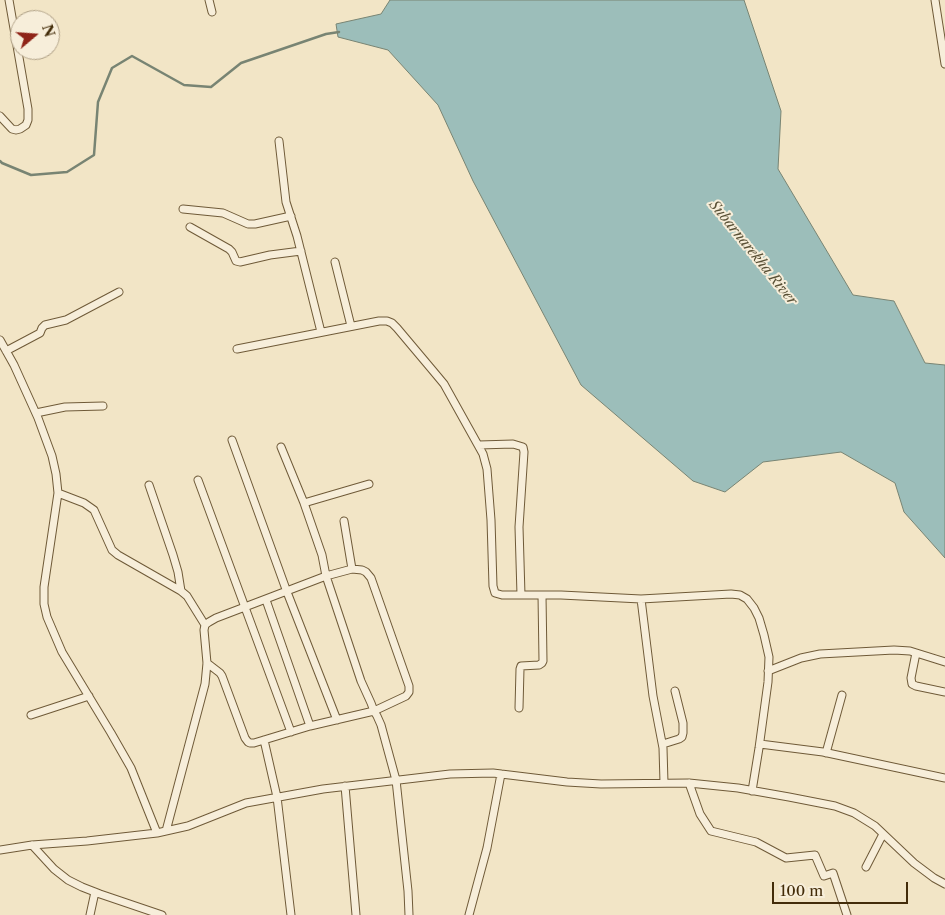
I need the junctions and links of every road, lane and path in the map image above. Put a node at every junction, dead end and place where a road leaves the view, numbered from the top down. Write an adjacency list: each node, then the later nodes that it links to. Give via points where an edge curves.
1 (9, 0): 6 (street, via 28,120 26,125 16,130)
2 (209, 0): 4 (street)
3 (935, 0): 5 (street)
4 (212, 12)
5 (945, 64)
6 (0, 116)
7 (279, 141): 9 (street)
8 (183, 209): 9 (street, via 223,213 248,224)
9 (291, 216): 11 (street)
10 (190, 227): 11 (street, via 229,249 240,262)
11 (301, 251): 15 (street)
12 (335, 262): 14 (street)
13 (119, 292): 18 (street, via 66,320 45,324 38,334)
14 (351, 326): 15 (street); 22 (street, via 387,321 397,328 444,384)
15 (321, 332): 17 (street)
16 (0, 340): 18 (street)
17 (237, 349)
18 (6, 350): 20 (street)
19 (104, 406): 20 (street, via 65,408)
20 (36, 414): 27 (street, via 52,456)
21 (232, 440): 33 (street)
22 (479, 445): 34 (street, via 487,469 494,591); 34 (street, via 520,445 524,452 519,527)
23 (282, 447): 28 (street)
24 (198, 480): 38 (street)
25 (369, 484): 28 (street)
26 (149, 485): 32 (street, via 173,555)
27 (58, 492): 32 (street, via 94,510 108,544 118,556); 47 (street, via 44,604 62,652)
28 (304, 503): 31 (street)
29 (344, 521): 30 (street)
30 (352, 569): 31 (street); 49 (street, via 362,570 371,578 409,686 406,696)
31 (326, 576): 33 (street); 49 (street)
32 (181, 591): 39 (street)
33 (287, 592): 37 (street); 51 (street)
34 (521, 595): 35 (street)
35 (542, 595): 36 (street); 48 (street, via 543,661 539,666 521,666)
36 (641, 599): 43 (street, via 740,595 754,608 764,635); 55 (street)
37 (266, 600): 38 (street); 52 (street)
38 (244, 608): 39 (street); 53 (street)
39 (205, 625): 42 (street)
40 (916, 653): 41 (street); 43 (street, via 903,650 820,654); 45 (street, via 912,684)
41 (945, 662)
42 (207, 663): 54 (street, via 220,672 246,740 254,743); 66 (street, via 205,684)
43 (768, 670): 56 (street)
44 (675, 691): 55 (street, via 683,733 679,739)
45 (945, 692)
46 (842, 695): 57 (street)
47 (89, 696): 50 (street); 67 (street, via 131,768)
48 (519, 708)
49 (374, 710): 51 (street); 60 (street)
50 (31, 716)
51 (337, 720): 52 (street)
52 (310, 726): 53 (street)
53 (291, 732): 54 (street)
54 (264, 740): 65 (street)
55 (662, 744): 61 (street)
56 (760, 744): 57 (street); 64 (street)
57 (826, 753): 59 (street)
58 (501, 774): 60 (street, via 450,774); 61 (street, via 601,784); 79 (street, via 487,848)
59 (945, 778)
60 (396, 780): 63 (street); 78 (street)
61 (664, 782): 62 (street)
62 (689, 783): 64 (street); 80 (street, via 700,814 711,831 756,842 786,858 815,855 824,876 833,874)
63 (345, 786): 65 (street); 77 (street)
64 (752, 791): 68 (street, via 842,808)
65 (277, 797): 66 (street, via 246,803 188,826); 76 (street)
66 (166, 830): 67 (street)
67 (157, 833): 69 (street)
68 (883, 834): 71 (street); 72 (street, via 914,864)
69 (32, 845): 70 (street); 73 (street, via 68,880)
70 (0, 850)
71 (866, 867)
72 (945, 884)
73 (95, 892): 74 (street); 75 (street)
74 (90, 915)
75 (162, 915)
76 (291, 915)
77 (356, 915)
78 (409, 915)
79 (469, 915)
80 (847, 915)

